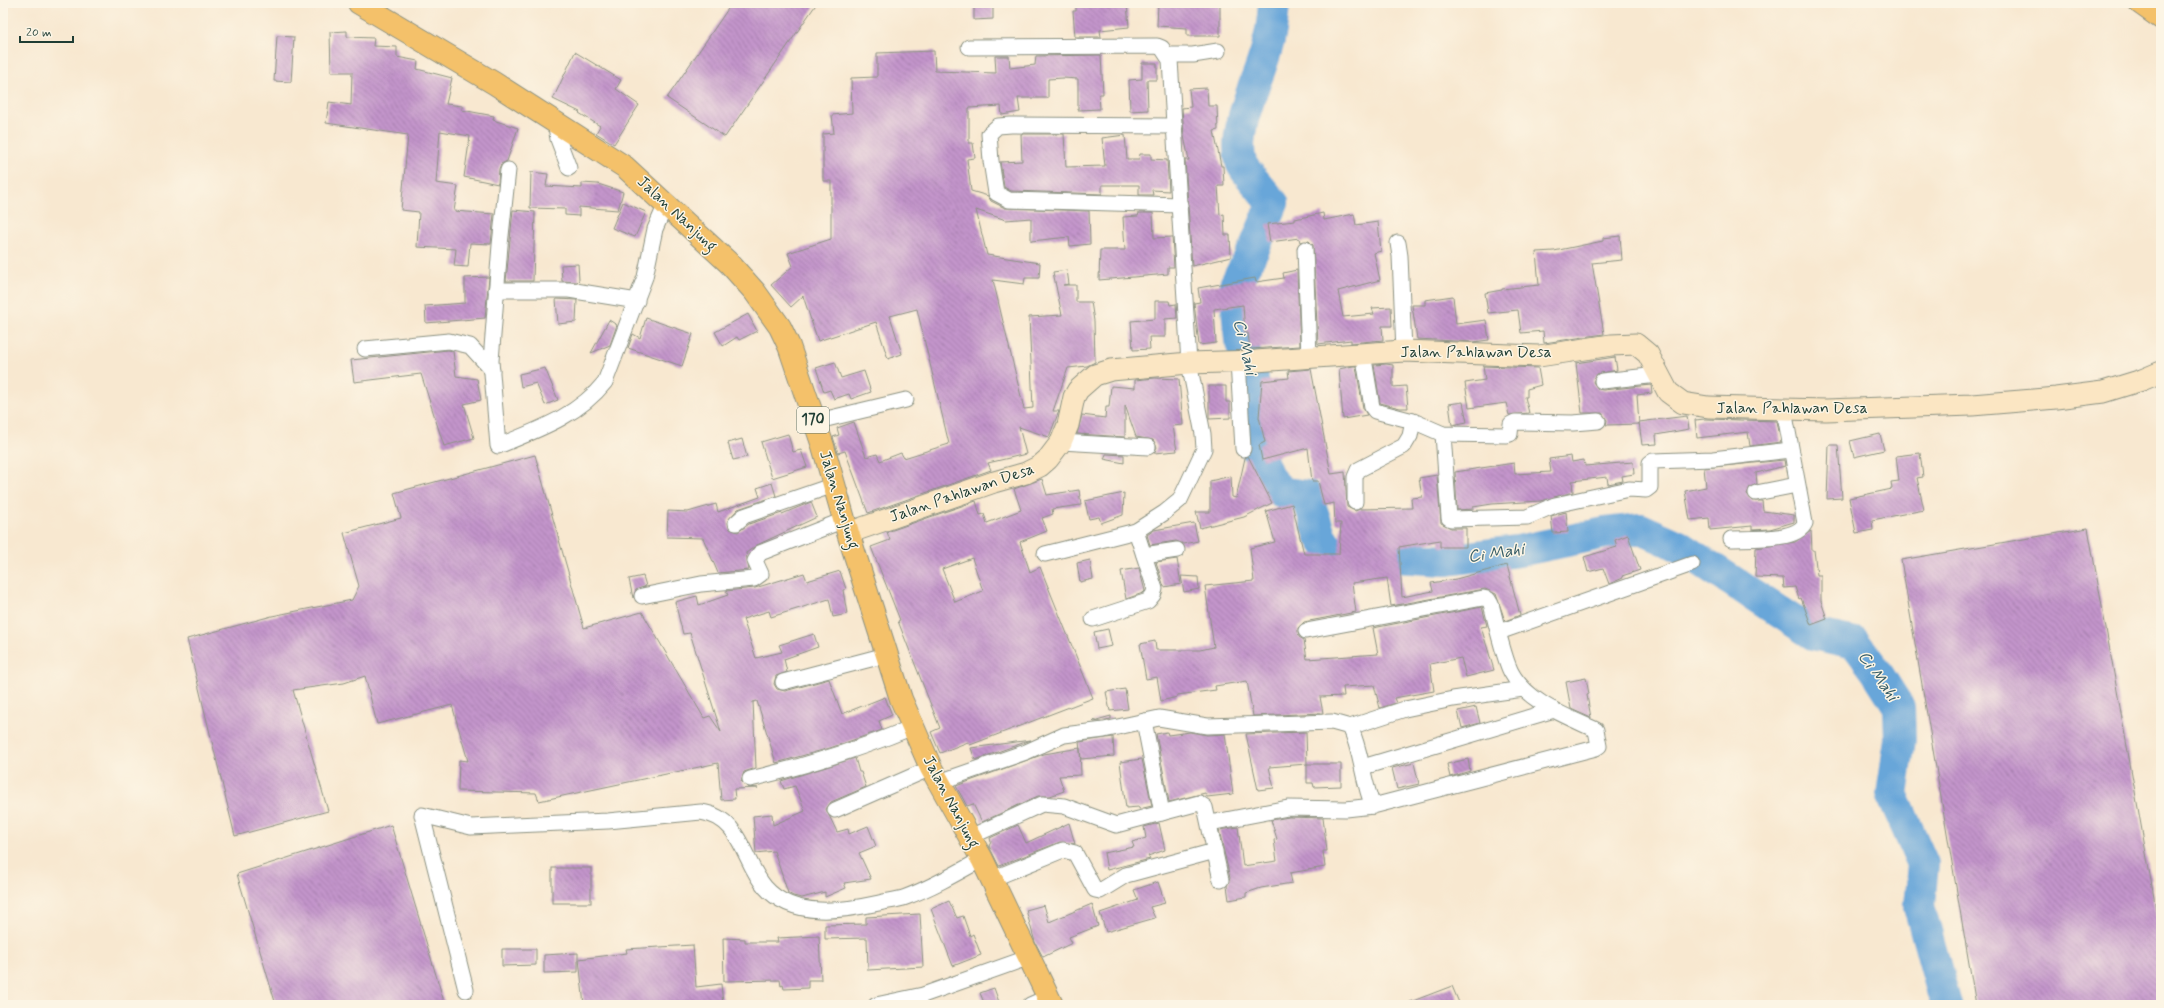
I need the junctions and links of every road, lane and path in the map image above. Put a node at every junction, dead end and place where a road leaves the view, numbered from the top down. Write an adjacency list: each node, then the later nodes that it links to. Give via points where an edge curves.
1 (359, 3): 7 (main road, Jalan Nanjung / 170)
2 (2140, 3): 3 (main road)
3 (2161, 18)
4 (968, 47): 6 (street, via 1157,46)
5 (1218, 51): 6 (street, via 1193,55)
6 (1167, 55): 8 (street, via 1170,60)
7 (554, 121): 9 (street); 11 (main road, Jalan Nanjung / 170, via 625,167)
8 (1175, 126): 12 (street); 12 (street, via 1011,125 998,126 989,134 996,193 1009,200)
9 (569, 168)
10 (508, 170): 15 (street)
11 (666, 204): 16 (street, via 655,229 645,277); 31 (main road, Jalan Nanjung / 170, via 730,264 755,292 780,327 789,346)
12 (1180, 205): 22 (street)
13 (1398, 244): 18 (street)
14 (1305, 249): 20 (street)
15 (496, 290): 16 (street, via 570,290); 23 (street)
16 (636, 301): 23 (street, via 605,382 598,391 570,415 498,446)
17 (365, 349): 23 (street, via 449,341 470,346)
18 (1404, 351): 19 (main road, Jalan Pahlawan Desa); 25 (main road, Jalan Pahlawan Desa, via 1539,356 1611,345 1636,344 1648,354)
19 (1363, 354): 20 (main road, Jalan Pahlawan Desa); 29 (street, via 1373,409)
20 (1310, 357): 21 (main road, Jalan Pahlawan Desa)
21 (1246, 361): 22 (main road, Jalan Pahlawan Desa); 35 (street)
22 (1189, 363): 33 (main road, Jalan Pahlawan Desa, via 1111,370 1095,375 1087,380 1074,397 1068,425); 43 (street, via 1204,449 1180,500)
23 (492, 370)
24 (2161, 372): 28 (main road, Jalan Pahlawan Desa, via 2103,392 2056,398 1972,405)
25 (1658, 375): 26 (street); 28 (main road, Jalan Pahlawan Desa, via 1668,392 1683,403 1708,407)
26 (1602, 380)
27 (906, 400): 31 (street)
28 (1784, 410): 36 (street)
29 (1413, 421): 32 (street); 40 (street, via 1410,436 1404,446 1358,470 1355,476)
30 (1598, 421): 32 (street, via 1515,422 1511,424 1510,434 1507,435)
31 (814, 422): 38 (main road, Jalan Nanjung / 170)
32 (1443, 434): 36 (street, via 1451,519 1527,517 1555,505 1629,489 1646,490 1650,487 1650,463 1653,461 1714,459)
33 (1061, 442): 34 (street); 42 (main road, Jalan Pahlawan Desa, via 1048,459 1026,473)
34 (1148, 447)
35 (1243, 449)
36 (1790, 450): 37 (street)
37 (1797, 485): 39 (street); 44 (street, via 1805,523 1801,529 1782,537)
38 (834, 486): 41 (street, via 744,516); 42 (main road, Jalan Nanjung / 170)
39 (1756, 493)
40 (1355, 502)
41 (736, 523)
42 (846, 527): 49 (street, via 760,552 755,561 761,574 754,579 701,584); 53 (main road, Jalan Nanjung / 170)
43 (1136, 531): 46 (street); 47 (street)
44 (1731, 539)
45 (1177, 550): 47 (street)
46 (1045, 554)
47 (1144, 555): 50 (street, via 1155,589 1154,595 1148,601)
48 (1692, 564): 52 (street)
49 (642, 596)
50 (1094, 619)
51 (1306, 631): 52 (street, via 1483,598 1488,599 1491,604)
52 (1499, 632): 55 (street, via 1511,671)
53 (886, 655): 54 (street); 58 (main road, Jalan Nanjung / 170)
54 (782, 682)
55 (1523, 689): 56 (street); 59 (street, via 1406,709)
56 (1554, 710): 60 (street); 63 (street, via 1596,730 1599,746)
57 (1144, 721): 59 (street, via 1159,718 1207,726 1332,722); 61 (street, via 1064,735 1026,752); 65 (street)
58 (913, 727): 61 (main road, Jalan Nanjung / 170); 62 (street, via 857,749)
59 (1350, 727): 60 (street, via 1359,748)
60 (1362, 767): 63 (street)
61 (935, 775): 64 (street); 67 (main road, Jalan Nanjung / 170)
62 (750, 779)
63 (1373, 806): 66 (street, via 1288,808)
64 (835, 810)
65 (1162, 813): 66 (street, via 1199,804 1205,807); 67 (street, via 1116,825 1064,806 1042,804)
66 (1210, 823): 68 (street)
67 (970, 837): 69 (main road, Jalan Nanjung / 170)
68 (1215, 851): 70 (street, via 1126,875 1100,891 1095,890 1075,853 1063,850); 71 (street)
69 (982, 859): 70 (main road, Jalan Nanjung / 170); 73 (street, via 951,877 905,897 855,908 813,909 788,903 770,891 761,881 731,828 723,819 712,813 608,821 471,826 422,815)
70 (992, 879): 72 (main road, Jalan Nanjung / 170)
71 (1221, 880)
72 (1030, 957): 74 (main road, Jalan Nanjung / 170); 75 (street, via 923,995)
73 (466, 990)
74 (1043, 1002)
75 (876, 1005)

